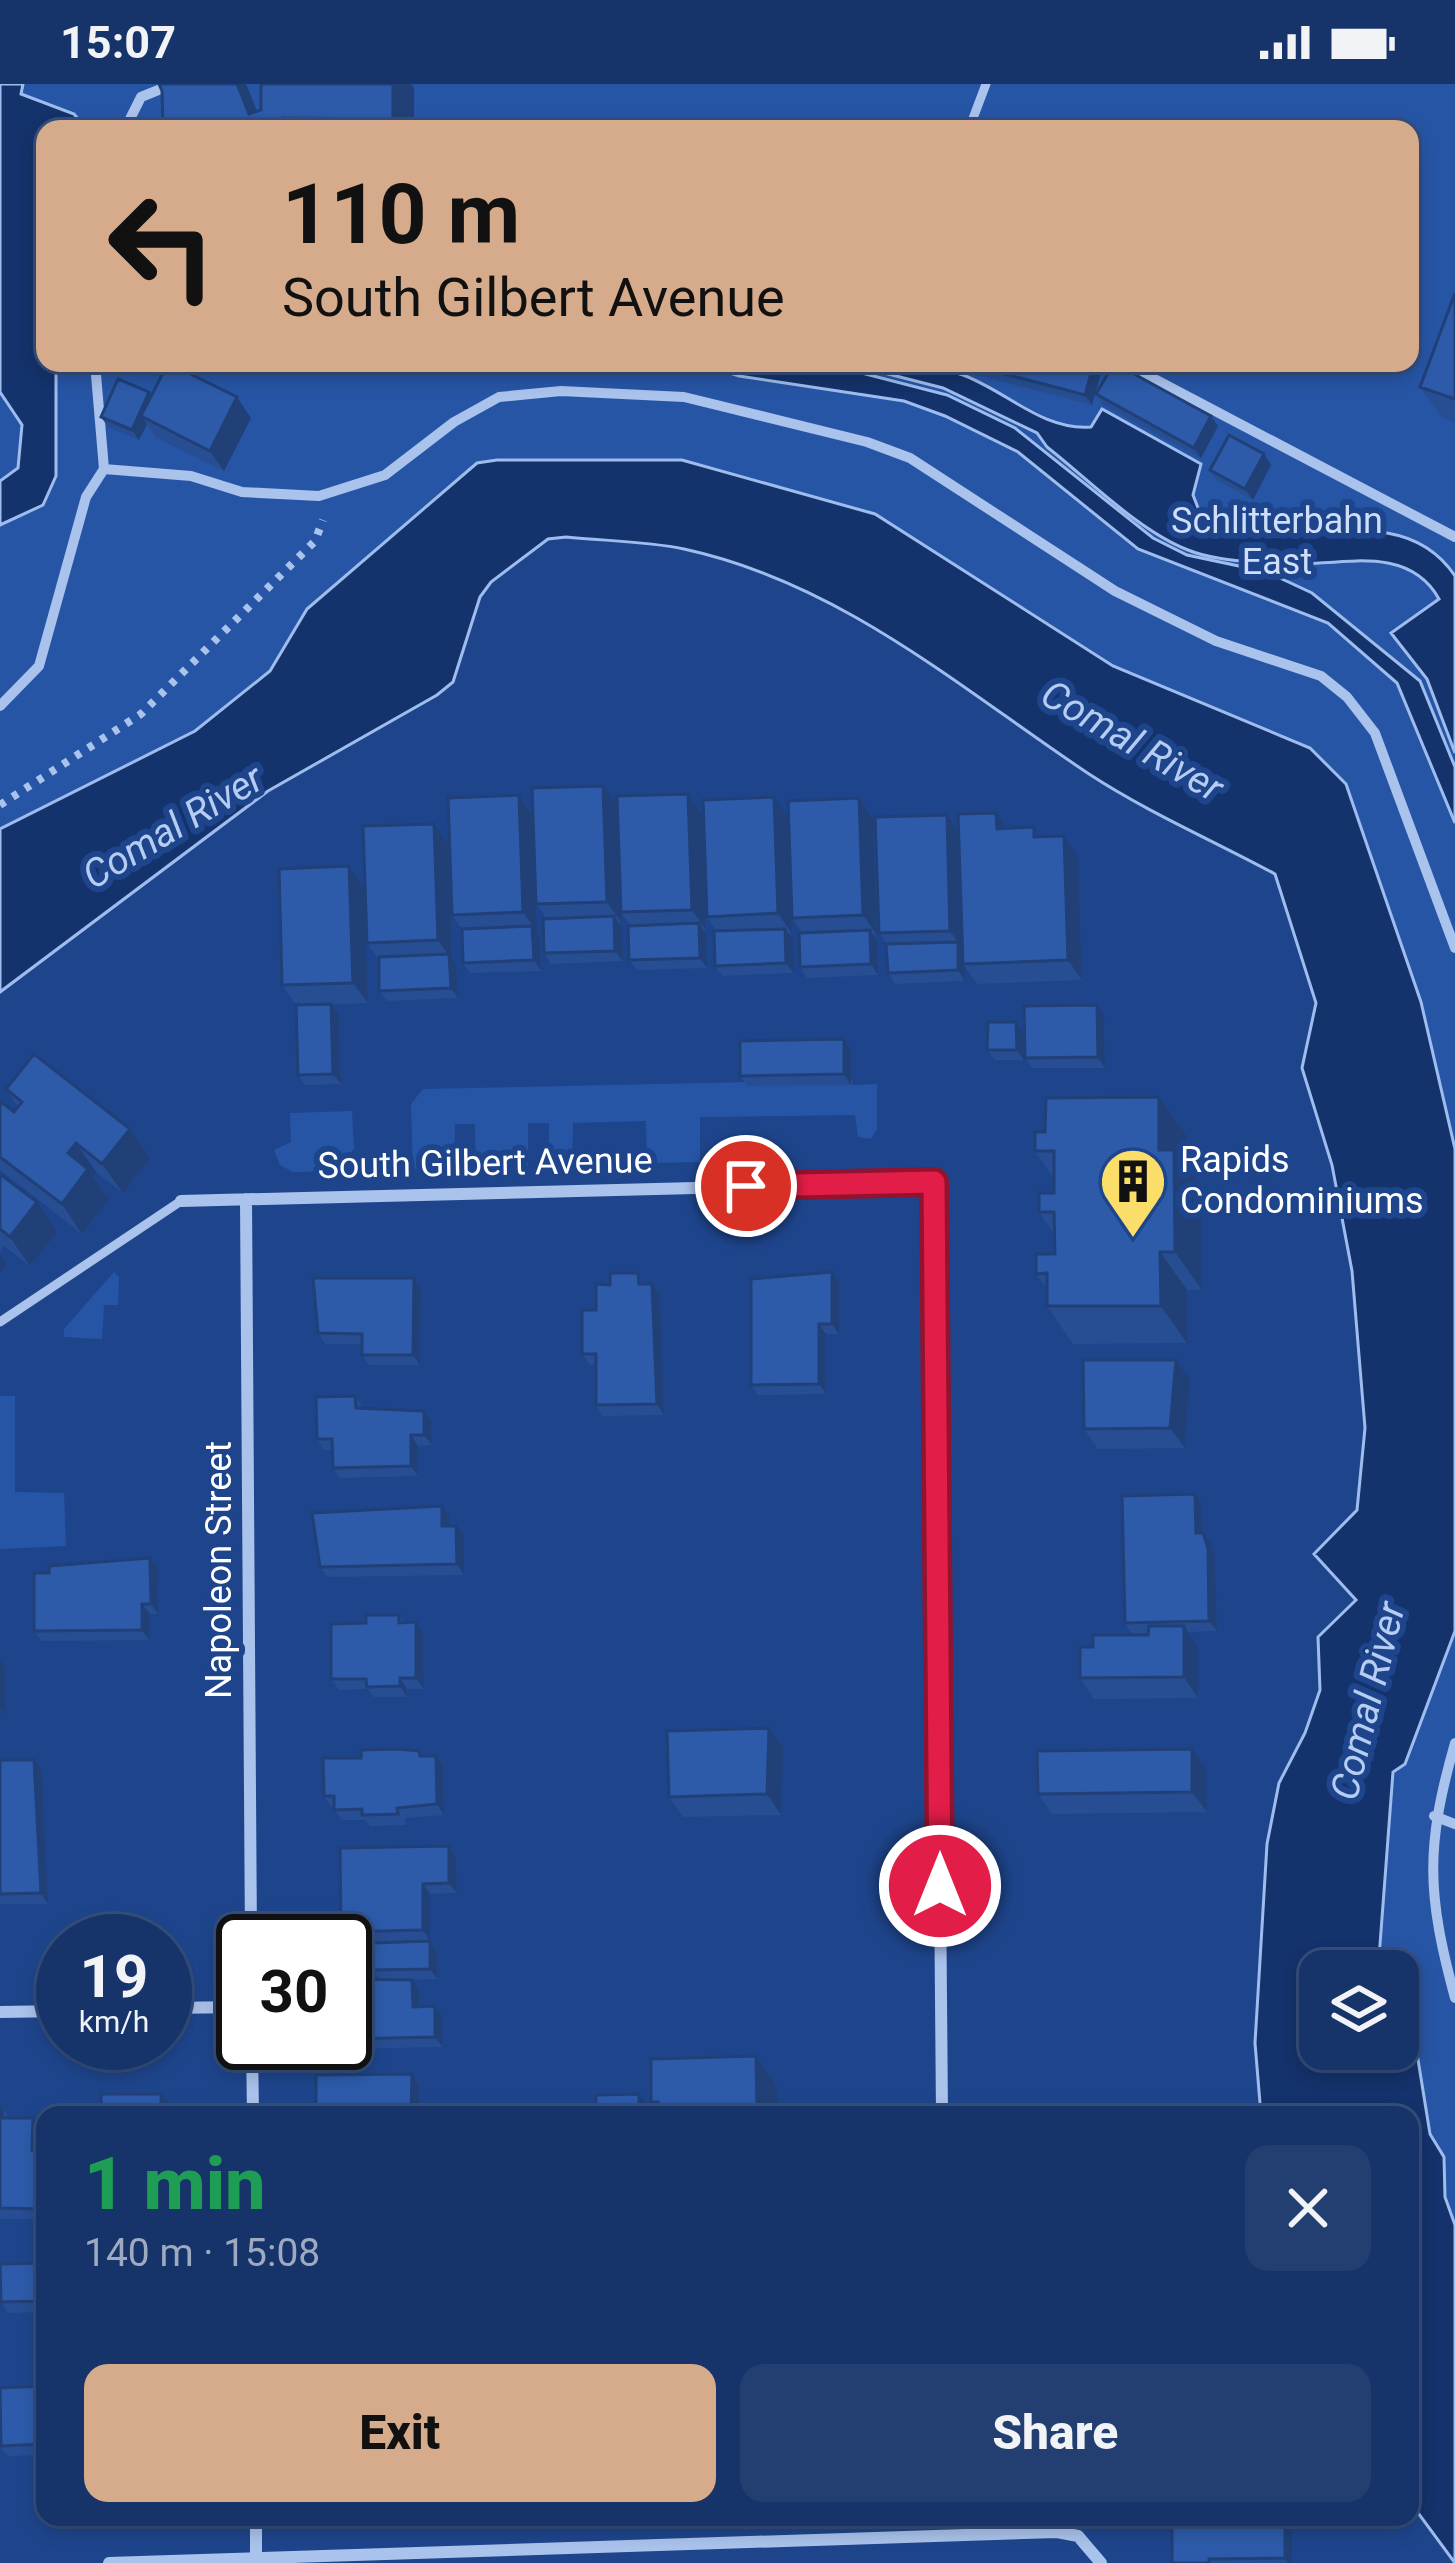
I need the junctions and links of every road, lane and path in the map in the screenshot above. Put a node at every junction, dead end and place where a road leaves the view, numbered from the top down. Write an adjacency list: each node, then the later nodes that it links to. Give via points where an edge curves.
1 (173, 84): 3 (street, via 142,97)
2 (986, 84): 4 (lane)
3 (130, 120)
4 (972, 120)
5 (96, 372): 7 (street)
6 (1141, 372): 9 (street)
7 (104, 469): 10 (street, via 86,497 39,666); 12 (street, via 320,496 385,475 499,397 561,391 684,397 867,442 910,458 1114,591 1216,641 1322,676 1347,697 1375,733)
8 (323, 520): 11 (path, via 315,541 141,714)
9 (1455, 537)
10 (0, 706)
11 (0, 805)
12 (1455, 948)
13 (246, 1199): 14 (street, South Gilbert Avenue); 19 (street, Napoleon Street); 25 (street, South Gilbert Avenue, via 934,1182)
14 (182, 1201): 15 (lane)
15 (0, 1322)
16 (1455, 1743): 17 (street)
17 (1434, 1816): 18 (street); 20 (street, via 1432,1915)
18 (1455, 1824)
19 (251, 1914)
20 (1455, 1999)
21 (36, 2011): 22 (street)
22 (0, 2012)
23 (252, 2070): 24 (street)
24 (253, 2106)
25 (942, 2106)
26 (256, 2526): 29 (street)
27 (945, 2526): 28 (street)
28 (946, 2536): 29 (street); 31 (street, via 1068,2532)
29 (256, 2561): 30 (street)
30 (109, 2563)
31 (1101, 2563)

